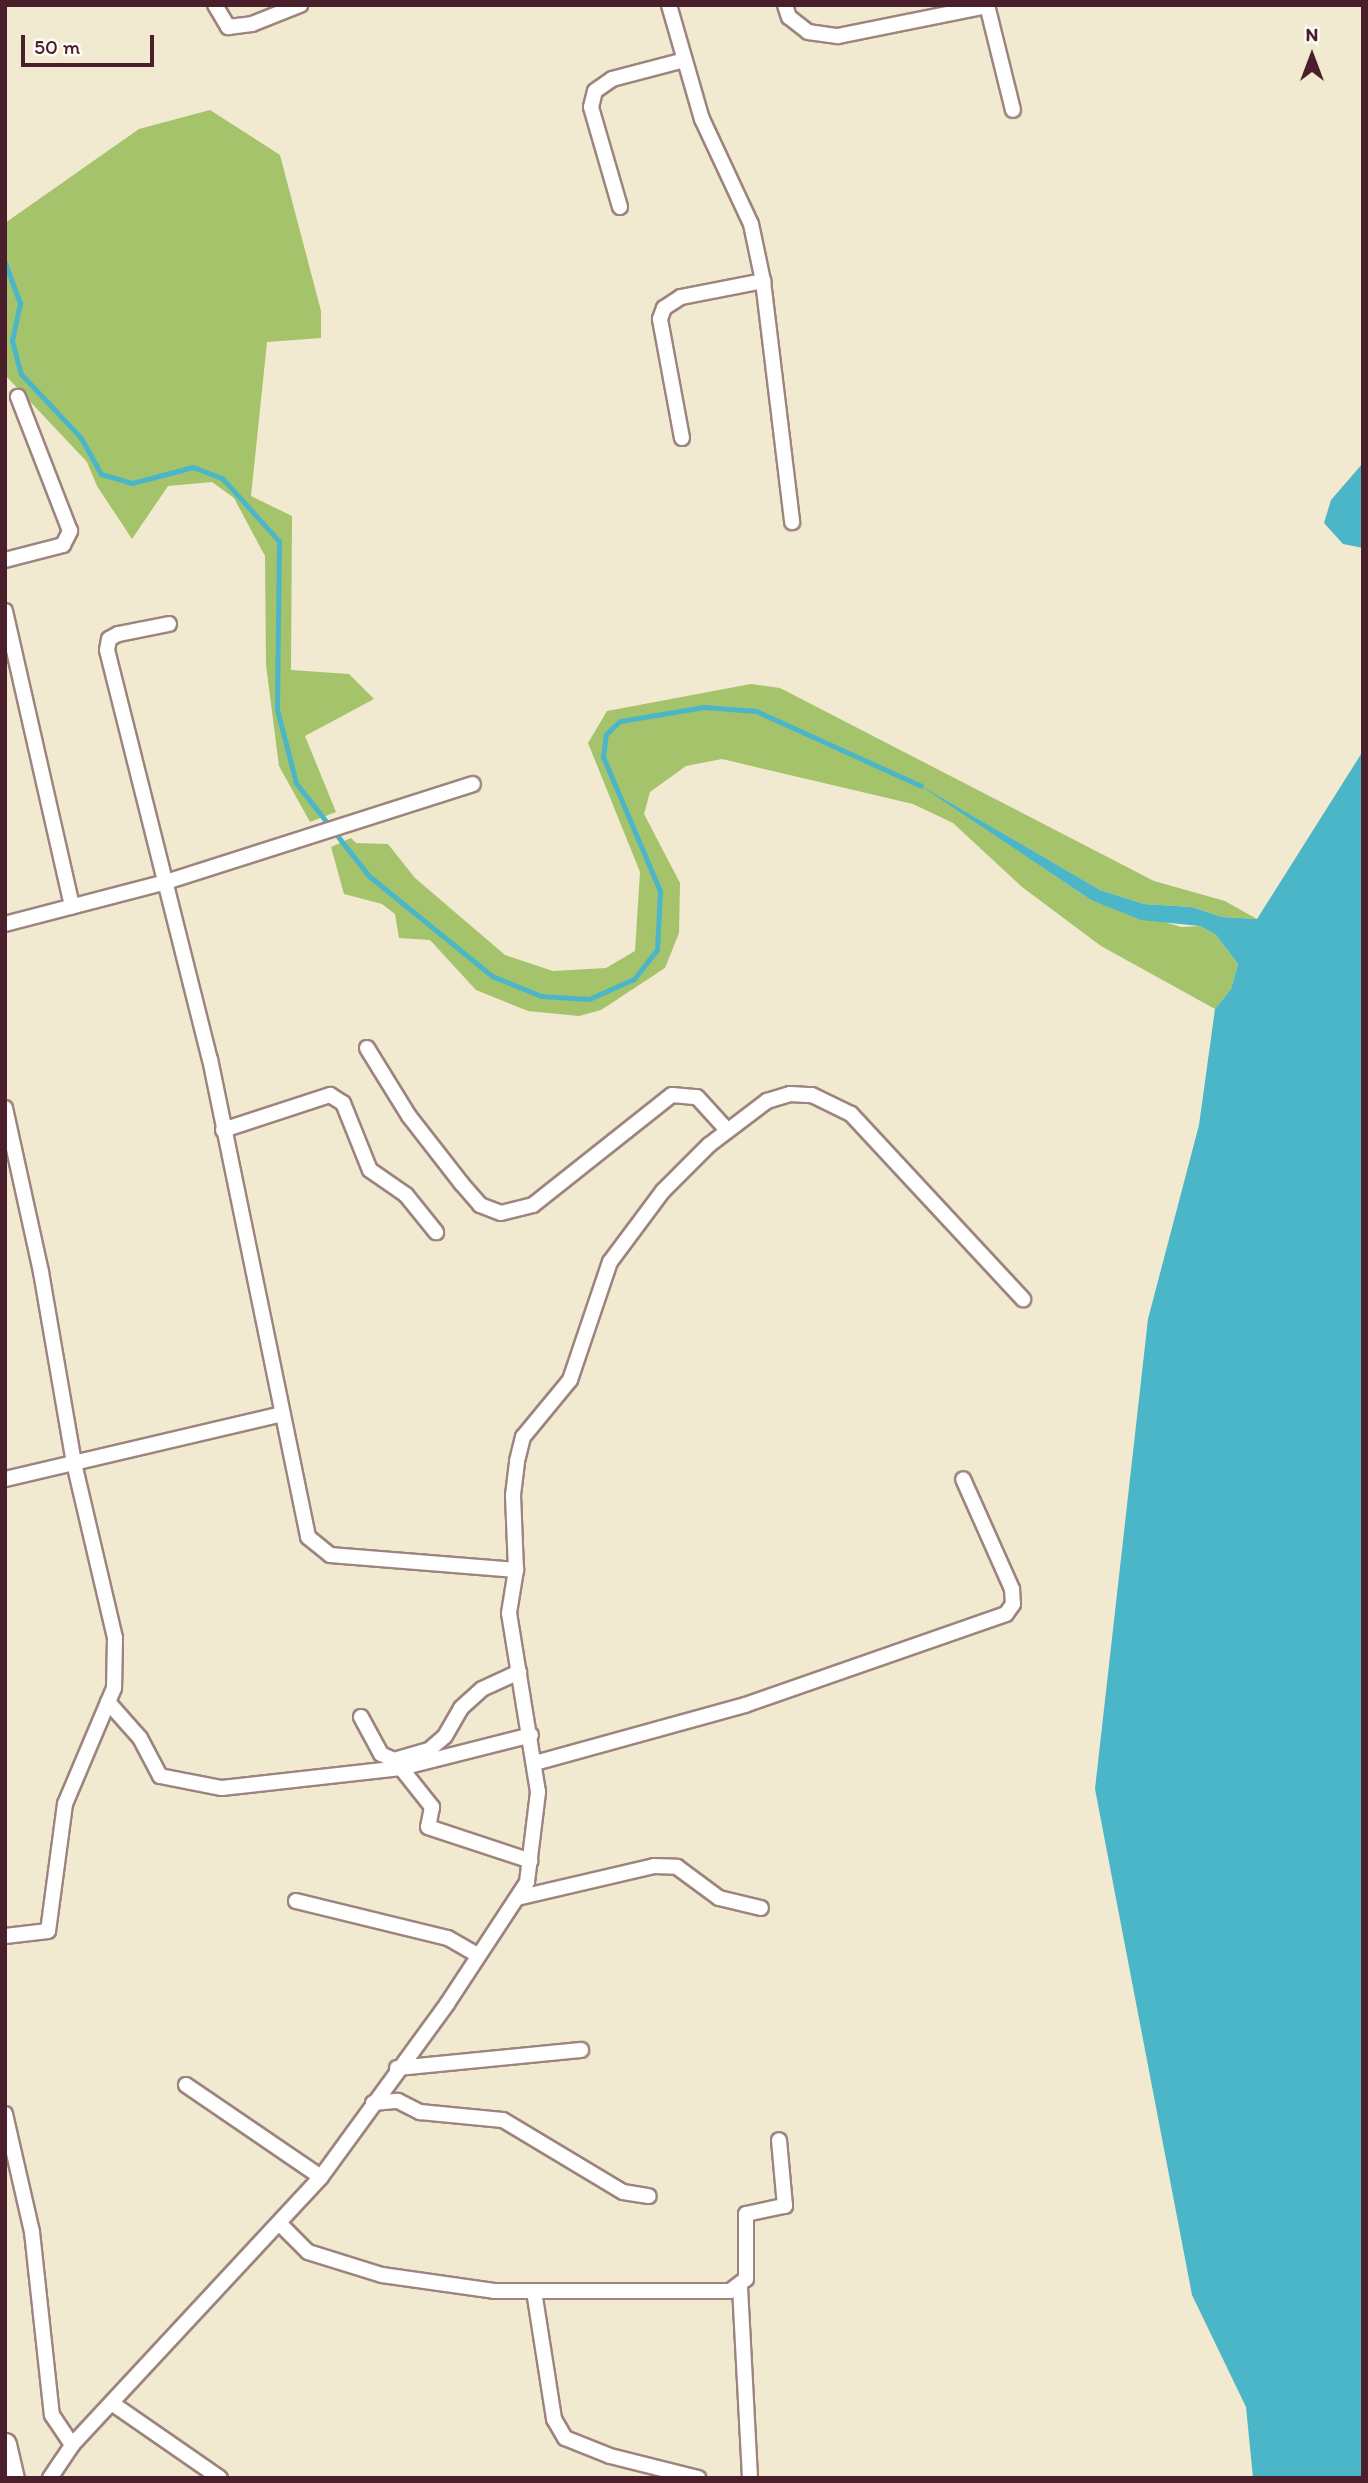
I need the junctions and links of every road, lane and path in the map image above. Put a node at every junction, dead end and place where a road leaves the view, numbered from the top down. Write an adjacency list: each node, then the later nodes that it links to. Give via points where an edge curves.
1 (215, 5): 2 (street, via 228,27 252,24)
2 (300, 5)
3 (669, 5): 6 (street)
4 (785, 5): 5 (street, via 789,17 808,32 838,36)
5 (987, 6): 7 (street)
6 (685, 60): 8 (street, via 612,79 595,90 591,107); 9 (street, via 702,120 751,224)
7 (1013, 110)
8 (620, 207)
9 (763, 281): 11 (street, via 681,297 664,308 660,319); 12 (street)
10 (18, 397): 13 (street, via 69,531 63,545)
11 (682, 438)
12 (792, 522)
13 (5, 560)
14 (5, 611): 18 (street)
15 (169, 624): 17 (street, via 118,634 109,639 107,650)
16 (473, 784): 17 (street)
17 (166, 882): 18 (street); 22 (street)
18 (72, 906): 19 (street)
19 (5, 925)
20 (368, 1048): 23 (street, via 409,1115 462,1184 480,1205 501,1213 533,1205 672,1095 697,1097)
21 (5, 1108): 27 (street, via 46,1297)
22 (223, 1130): 24 (street, via 330,1095 344,1103 370,1170 406,1195); 26 (street)
23 (727, 1130): 25 (street, via 767,1101 790,1094 812,1095 851,1114); 30 (street, via 663,1191 610,1262 570,1380 523,1437 513,1495)
24 (436, 1233)
25 (1023, 1299)
26 (283, 1414): 27 (street); 30 (street, via 308,1537 330,1555)
27 (75, 1463): 28 (street); 32 (street, via 115,1638 114,1688)
28 (5, 1479)
29 (962, 1479): 35 (street, via 1012,1589 1013,1604 1006,1614 745,1705)
30 (516, 1570): 31 (street, via 509,1613)
31 (519, 1672): 33 (street, via 468,1702 445,1736 429,1750 394,1760 381,1754); 34 (street)
32 (108, 1702): 36 (street, via 140,1738 160,1776 222,1788); 41 (street, via 65,1804 48,1931)
33 (361, 1717)
34 (531, 1735): 35 (street); 36 (street)
35 (535, 1763): 37 (street, via 538,1792)
36 (401, 1768): 37 (street, via 432,1807 428,1827)
37 (531, 1861): 38 (street)
38 (517, 1898): 40 (street, via 654,1866 677,1867 719,1898); 42 (street)
39 (296, 1901): 42 (street, via 448,1938)
40 (761, 1908)
41 (5, 1936)
42 (476, 1954): 44 (street, via 447,2004)
43 (581, 2050): 44 (street)
44 (397, 2068): 46 (street)
45 (186, 2085): 49 (street)
46 (373, 2103): 49 (street); 50 (street, via 398,2101 420,2112 503,2120 623,2192)
47 (5, 2115): 56 (street, via 32,2232 52,2415)
48 (779, 2140): 52 (street, via 787,2200 781,2210 746,2214 746,2279)
49 (321, 2177): 51 (street)
50 (649, 2196)
51 (281, 2225): 53 (street, via 308,2252 382,2275 494,2291); 54 (street)
52 (740, 2287): 53 (street); 61 (street)
53 (534, 2291): 60 (street, via 554,2419 565,2438 610,2456)
54 (113, 2404): 56 (street); 59 (street)
55 (5, 2444): 57 (street)
56 (72, 2445): 58 (street)
57 (13, 2478)
58 (50, 2478)
59 (220, 2478)
60 (698, 2478)
61 (750, 2478)

